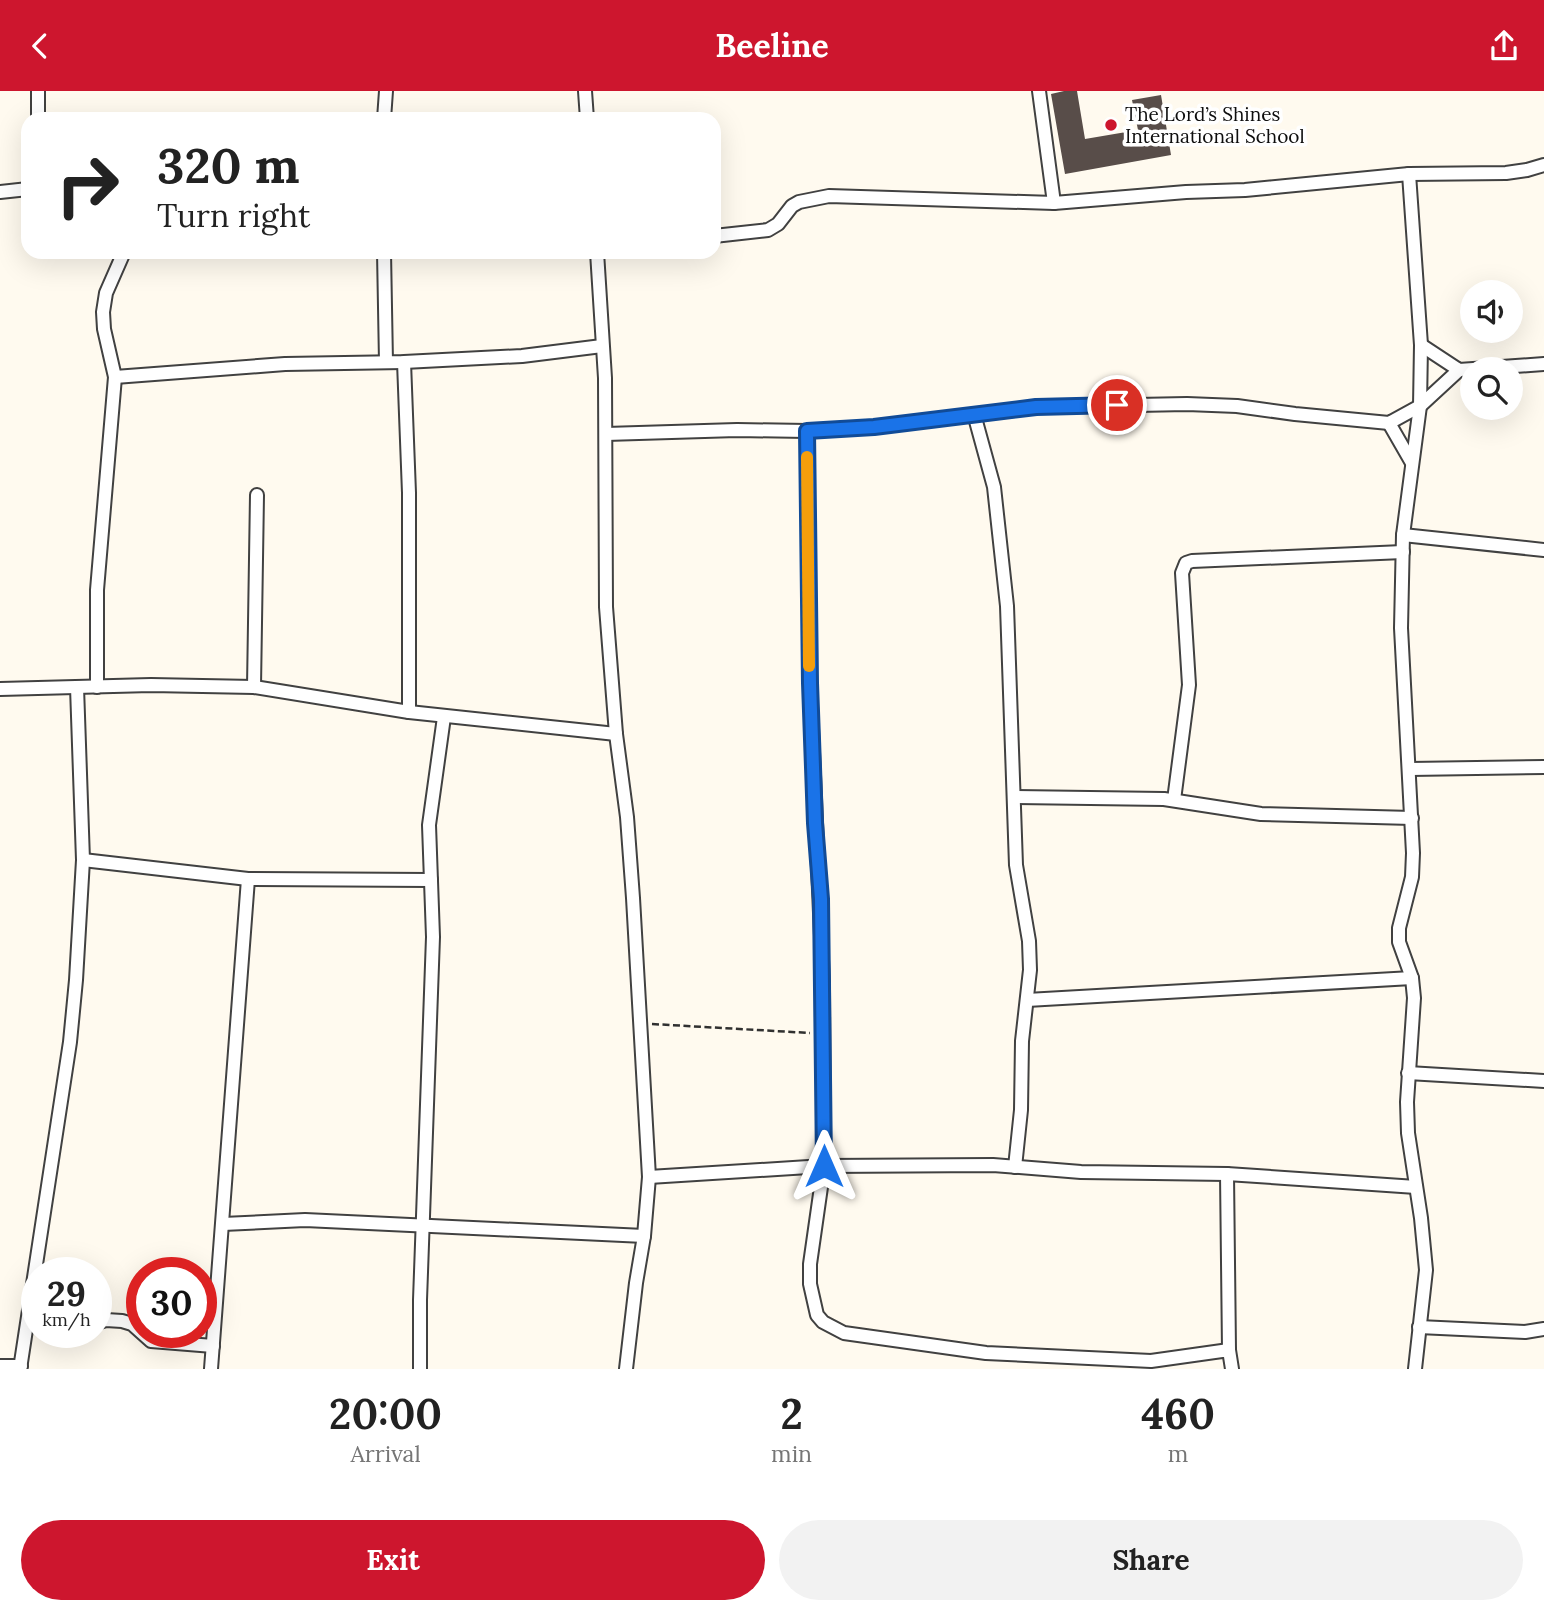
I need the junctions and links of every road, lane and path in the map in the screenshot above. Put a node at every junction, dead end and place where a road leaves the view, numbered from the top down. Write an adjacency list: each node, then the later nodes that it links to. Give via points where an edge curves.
1 (38, 91): 5 (street)
2 (386, 91): 6 (street)
3 (584, 91): 7 (street)
4 (1039, 91): 12 (street)
5 (38, 112)
6 (384, 112)
7 (586, 112)
8 (1544, 165): 9 (street, via 1506,173)
9 (1409, 174): 12 (street); 17 (street)
10 (21, 190): 11 (street)
11 (0, 192)
12 (1054, 204): 13 (street, via 820,197 792,206 778,225 768,230)
13 (721, 235)
14 (121, 259): 23 (street, via 103,312)
15 (384, 259): 19 (street)
16 (597, 259): 18 (street)
17 (1421, 345): 22 (street); 24 (street)
18 (602, 346): 20 (street, via 522,356); 28 (street)
19 (386, 362): 20 (street); 23 (street, via 285,364)
20 (404, 362): 38 (street)
21 (1544, 364): 22 (street)
22 (1458, 370): 24 (street)
23 (116, 377): 35 (street, via 97,590)
24 (1420, 406): 26 (street); 29 (street)
25 (974, 414): 26 (street, via 1036,407 1187,404); 27 (street); 43 (street, via 994,487 1006,594)
26 (1389, 423): 29 (street)
27 (807, 431): 28 (street); 52 (street, via 810,683)
28 (606, 434): 40 (street, via 606,607)
29 (1412, 463): 31 (street)
30 (257, 495): 36 (street)
31 (1403, 535): 32 (street); 33 (street)
32 (1544, 550)
33 (1403, 552): 42 (street, via 1401,628); 44 (street, via 1186,563 1182,573 1188,699)
34 (77, 687): 35 (street); 37 (street); 46 (street)
35 (97, 687): 36 (street)
36 (254, 687): 38 (street)
37 (0, 689)
38 (410, 712): 39 (street)
39 (444, 717): 40 (street); 48 (street, via 429,825)
40 (616, 734): 51 (street)
41 (1544, 767): 42 (street)
42 (1410, 769): 45 (street)
43 (1014, 797): 44 (street); 50 (street, via 1016,865 1029,940)
44 (1174, 800): 45 (street, via 1261,814)
45 (1412, 818): 49 (street, via 1412,877 1399,928 1399,942)
46 (83, 860): 47 (street); 63 (street, via 71,1042)
47 (248, 879): 48 (street); 60 (street)
48 (430, 880): 61 (street, via 433,937)
49 (1412, 978): 50 (street); 53 (street)
50 (1027, 1000): 56 (street)
51 (642, 1023): 52 (path); 58 (street)
52 (824, 1034): 55 (street)
53 (1408, 1073): 54 (street); 59 (street, via 1408,1133)
54 (1544, 1081)
55 (824, 1166): 56 (street); 58 (street); 69 (street, via 810,1285 817,1315 844,1333 986,1353 1074,1358 1152,1361)
56 (1015, 1167): 57 (street)
57 (1227, 1174): 59 (street); 69 (street)
58 (649, 1177): 62 (street)
59 (1416, 1187): 65 (street, via 1426,1270)
60 (223, 1224): 61 (street, via 305,1220); 64 (street)
61 (424, 1226): 62 (street); 73 (street)
62 (644, 1236): 74 (street)
63 (41, 1257)
64 (217, 1297)
65 (1419, 1327): 66 (street); 76 (street)
66 (1544, 1329)
67 (25, 1348): 71 (street)
68 (213, 1348): 72 (street)
69 (1229, 1350): 75 (street)
70 (0, 1366): 71 (street)
71 (20, 1368)
72 (211, 1369)
73 (420, 1369)
74 (626, 1369)
75 (1232, 1369)
76 (1415, 1369)

